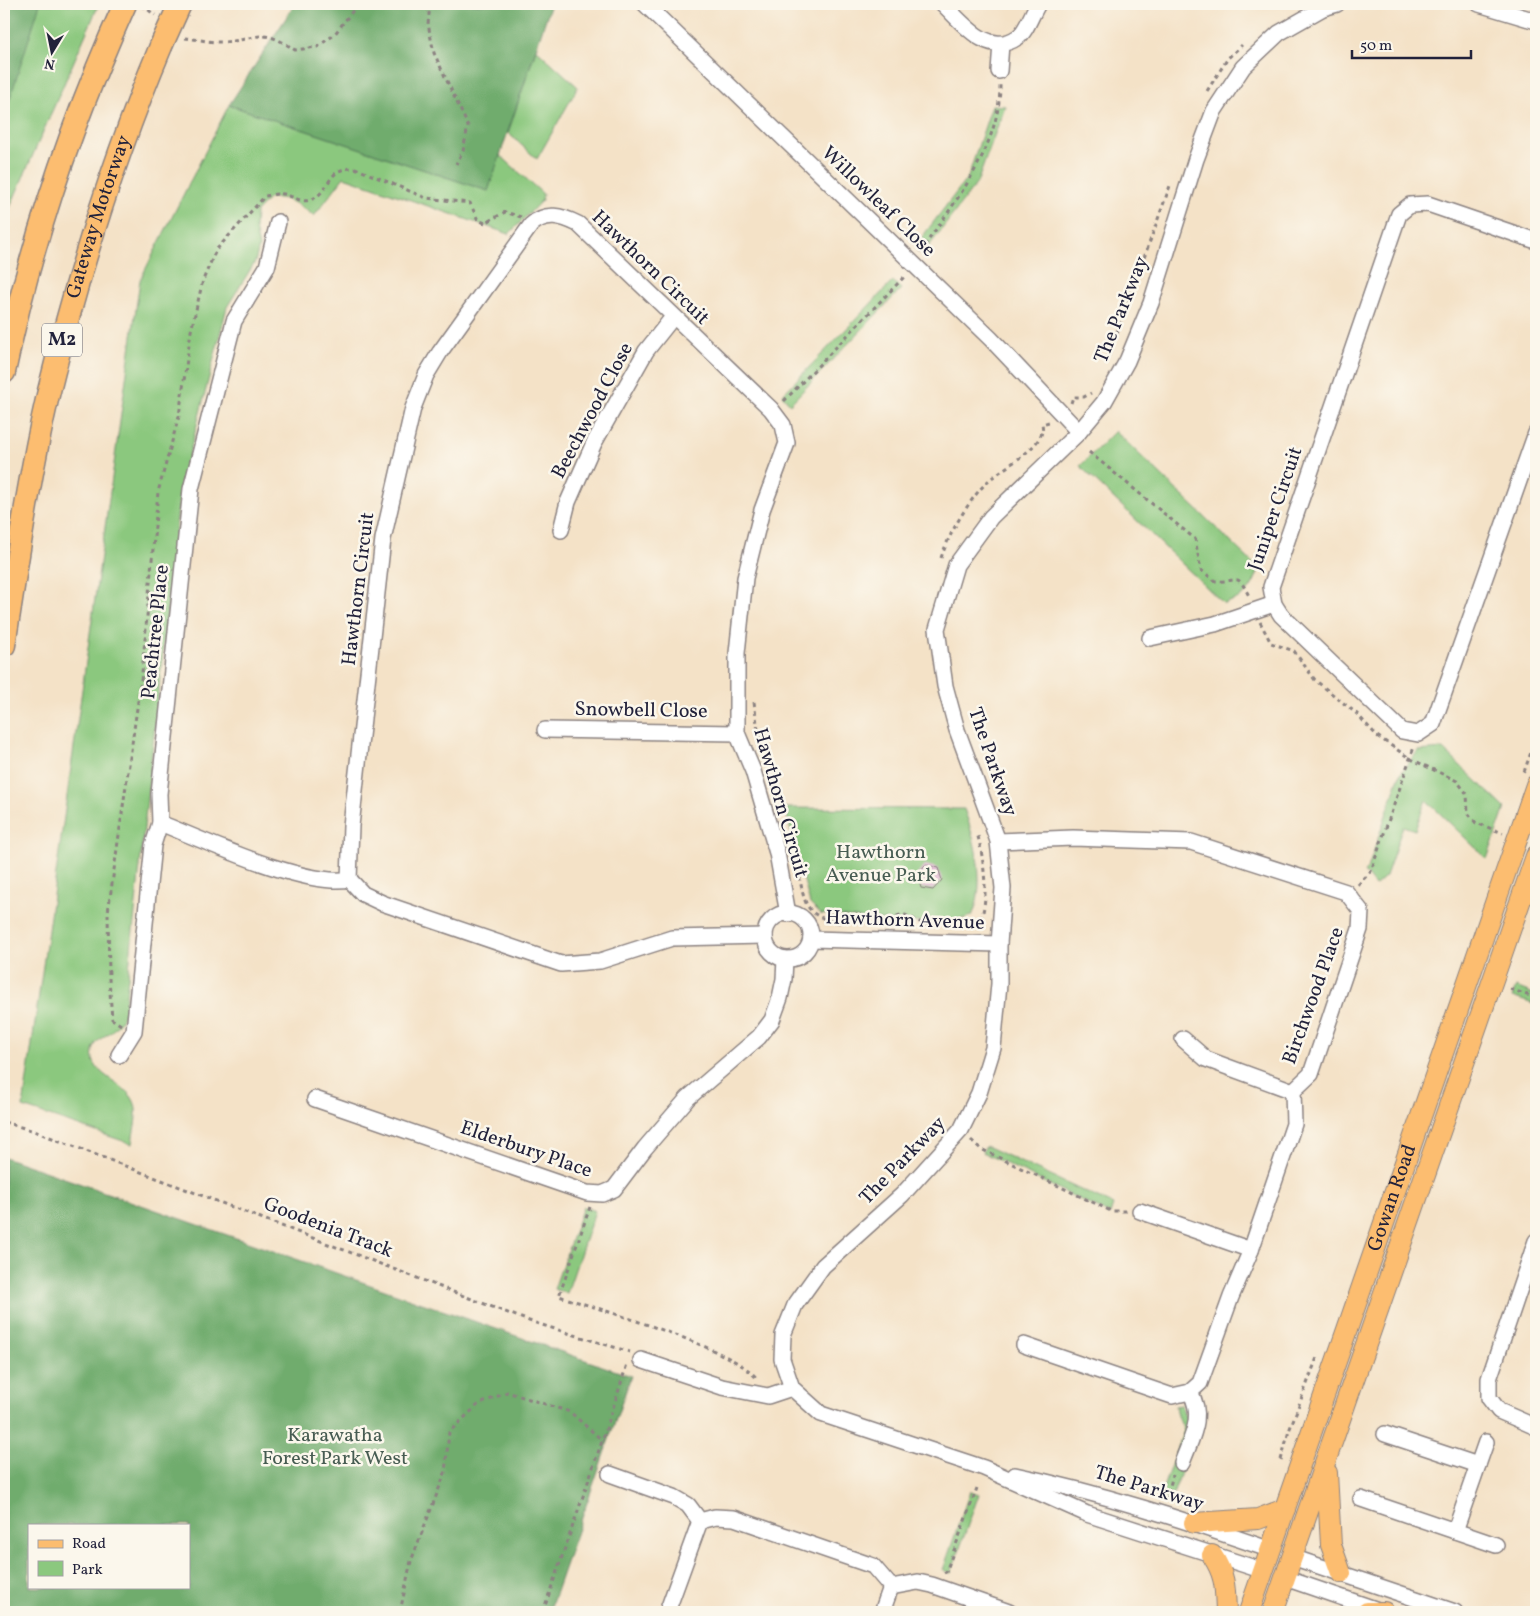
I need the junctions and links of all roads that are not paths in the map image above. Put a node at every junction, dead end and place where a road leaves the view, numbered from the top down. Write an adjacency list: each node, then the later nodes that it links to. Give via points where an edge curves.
1 (180, 4): 21 (highway, Gateway Motorway / M2, bridge, via 170,42 133,113 104,194 74,295 46,406)
2 (645, 4): 16 (street, Willowleaf Close, via 991,339)
3 (943, 4): 10 (street, via 981,40)
4 (1038, 4): 10 (street, via 1019,37)
5 (1337, 4): 16 (street, The Parkway, via 1323,8 1279,33 1242,67 1214,111 1151,303 1127,361 1104,402)
6 (1479, 4): 7 (street)
7 (1522, 10): 9 (street)
8 (121, 14): 15 (highway, M2, via 76,124 51,197 29,268)
9 (1536, 21)
10 (1001, 44): 11 (street)
11 (999, 71)
12 (278, 222): 25 (street, Peachtree Place, via 267,267 234,321 190,489 159,794)
13 (1536, 241): 19 (street, Juniper Circuit, via 1428,204 1410,205 1399,214 1271,587)
14 (673, 317): 18 (street, Beechwood Close, via 646,351 594,443 568,502); 23 (street, Hawthorn Circuit, via 771,409 783,426 787,443 762,510 745,578 737,653); 28 (street, Hawthorn Circuit, via 578,224 562,216 537,219 426,375 413,408 382,539 351,826)
15 (4, 372)
16 (1079, 432): 26 (street, The Parkway, via 991,517 956,564 937,629 957,730)
17 (1536, 433): 19 (street, via 1433,724 1418,734 1402,731 1280,614)
18 (561, 530)
19 (1274, 604): 20 (street, via 1215,624)
20 (1150, 638)
21 (4, 645)
22 (545, 730): 23 (street, Snowbell Close)
23 (737, 733): 29 (street, Hawthorn Circuit, via 777,853)
24 (1536, 785): 54 (main road, Gowan Road)
25 (160, 824): 28 (street, via 305,878 337,882); 35 (street, Peachtree Place, via 153,845 134,1030)
26 (998, 841): 32 (street, The Parkway, via 1003,888); 36 (street, Birchwood Place, via 1073,838 1192,842 1346,892 1362,911 1360,929 1311,1074)
27 (1536, 856): 49 (main road, Gowan Road)
28 (349, 879): 30 (street, via 363,894 382,903 561,964 600,961 672,938)
29 (788, 914): 30 (street, via 772,920); 31 (street, via 805,921)
30 (765, 936): 33 (street, via 771,951)
31 (811, 939): 32 (street, Hawthorn Avenue); 33 (street, via 802,954)
32 (998, 944): 43 (street, The Parkway, via 999,984 993,1048 980,1093 961,1130 902,1195 823,1266 795,1305 783,1335 782,1359)
33 (785, 959): 37 (street, Elderbury Place, via 780,998 772,1020 760,1036 688,1098 644,1148 614,1189 602,1194 594,1194)
34 (1183, 1039): 36 (street, via 1206,1059)
35 (119, 1055)
36 (1293, 1090): 40 (street, Birchwood Place, via 1294,1124)
37 (315, 1099)
38 (1140, 1211): 40 (street)
39 (1536, 1241): 45 (street, via 1489,1379 1489,1398 1499,1411)
40 (1251, 1250): 44 (street, Birchwood Place, via 1200,1383)
41 (1024, 1345): 44 (street, via 1172,1396)
42 (636, 1356): 43 (street, via 722,1387 768,1396)
43 (792, 1388): 51 (street, The Parkway, via 821,1414)
44 (1190, 1392): 48 (street, via 1198,1405 1197,1421)
45 (1536, 1427)
46 (1386, 1434): 50 (street)
47 (1486, 1442): 50 (street)
48 (1182, 1463)
49 (1326, 1463): 61 (main road, Gowan Road); 63 (main road, via 1331,1545)
50 (1478, 1465): 57 (street)
51 (984, 1468): 56 (street, The Parkway, via 1078,1488); 60 (street, The Parkway, via 1087,1514)
52 (610, 1474): 55 (street, via 674,1497 688,1505)
53 (1362, 1499): 57 (street)
54 (1285, 1509): 56 (main road, via 1258,1519); 59 (main road, Gowan Road)
55 (700, 1521): 65 (street, via 715,1517 734,1518 873,1566); 67 (street)
56 (1194, 1523): 59 (street, The Parkway)
57 (1456, 1531): 58 (street)
58 (1496, 1545)
59 (1271, 1550): 61 (main road); 62 (main road, Gowan Road)
60 (1212, 1555): 62 (street, The Parkway); 70 (main road, via 1225,1580)
61 (1292, 1557): 63 (street); 64 (main road, Gowan Road)
62 (1264, 1571): 64 (main road); 71 (main road, Gowan Road)
63 (1341, 1573): 66 (street)
64 (1285, 1578): 72 (main road, Gowan Road); 74 (street)
65 (891, 1587): 68 (street); 69 (street, via 918,1582)
66 (1434, 1610): 75 (street)
67 (667, 1612)
68 (882, 1612)
69 (1009, 1612)
70 (1226, 1612)
71 (1249, 1612)
72 (1273, 1612)
73 (1367, 1612): 74 (main road)
74 (1384, 1612)
75 (1455, 1612)

